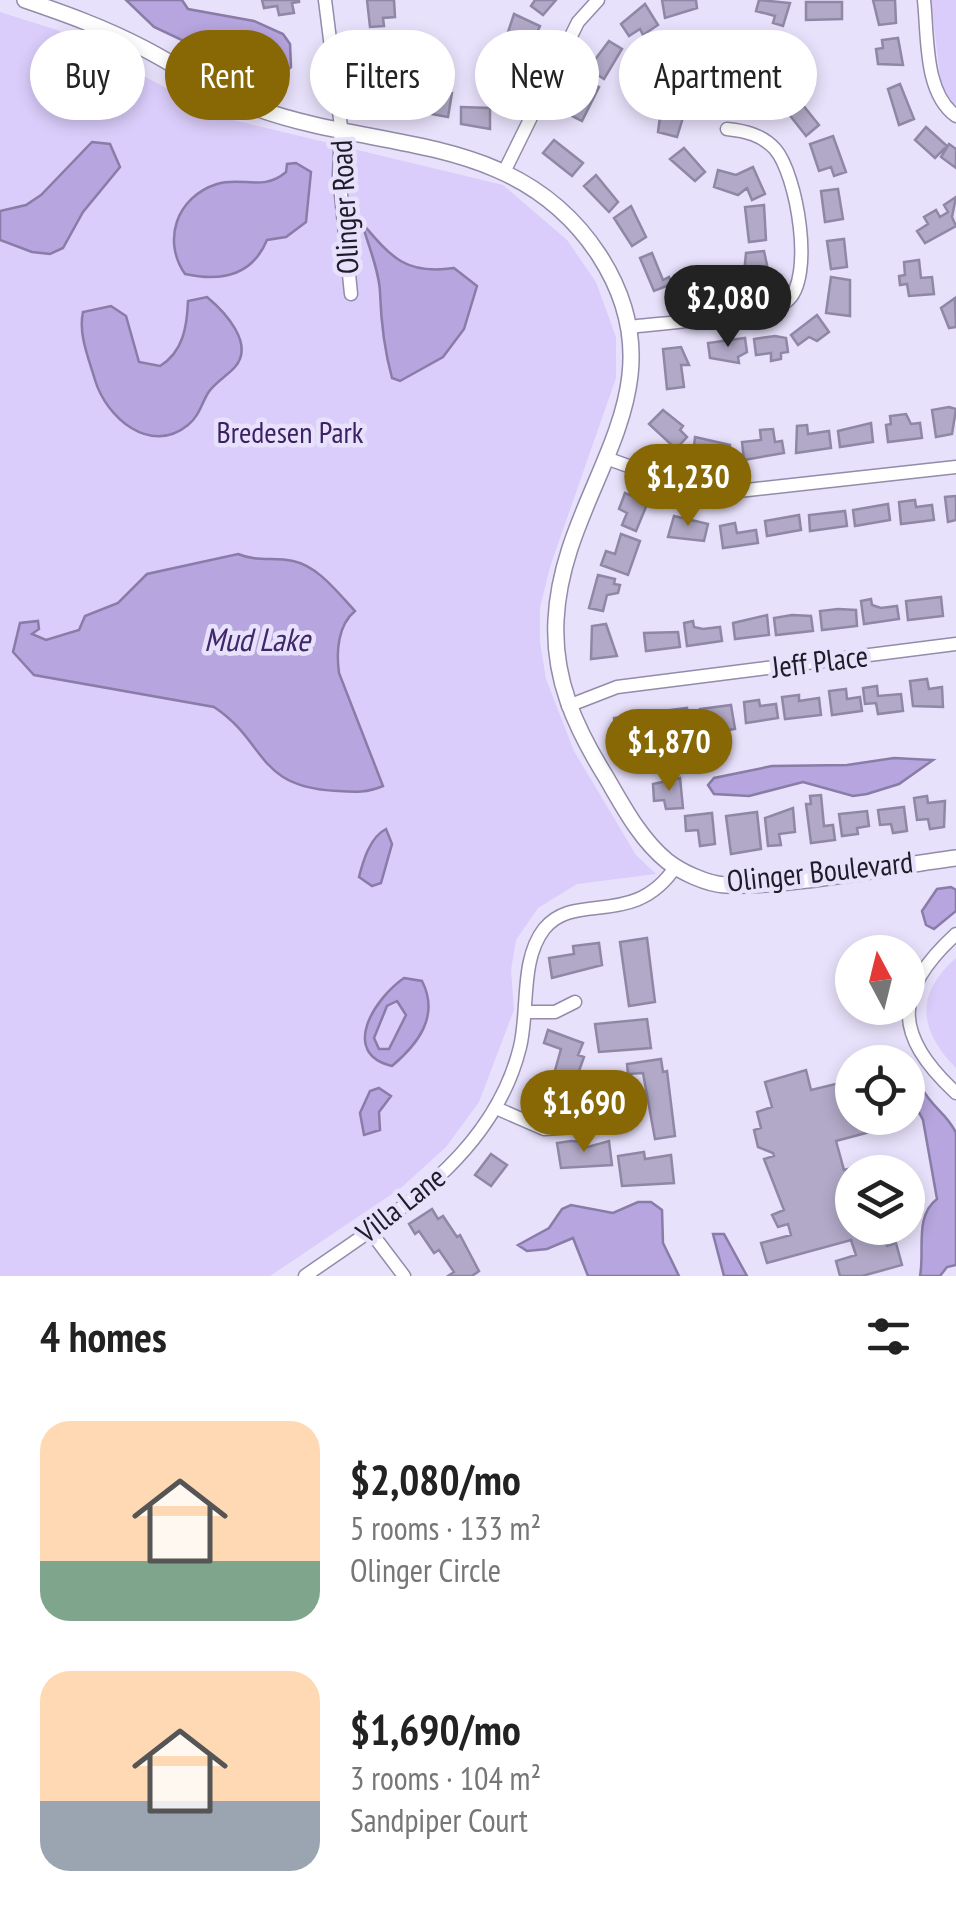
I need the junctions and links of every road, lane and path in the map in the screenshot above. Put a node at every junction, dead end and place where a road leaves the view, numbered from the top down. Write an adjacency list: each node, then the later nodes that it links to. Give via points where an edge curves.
1 (25, 0): 6 (street, Olinger Boulevard, via 146,49 232,99)
2 (325, 0): 6 (street, Olinger Road)
3 (598, 0): 8 (street, via 578,22)
4 (924, 0): 5 (street, via 934,86)
5 (956, 116)
6 (341, 128): 8 (street, Olinger Boulevard); 9 (street, Olinger Road)
7 (727, 128): 10 (street, via 767,142 786,166 802,267 796,290 767,309)
8 (505, 170): 10 (street, Olinger Boulevard, via 583,232 615,286)
9 (351, 294)
10 (629, 327): 11 (street, Olinger Boulevard, via 631,386)
11 (606, 458): 12 (street, via 720,493); 14 (street, Olinger Boulevard, via 560,588 557,650)
12 (956, 466)
13 (956, 644): 14 (street, Jeff Place, via 617,687)
14 (568, 706): 16 (street, Olinger Boulevard, via 631,818)
15 (956, 858): 16 (street, Olinger Boulevard, via 721,885)
16 (676, 866): 19 (street, Villa Lane, via 660,889 636,903 564,915 548,924 532,954)
17 (956, 934): 20 (street, via 919,972 909,1003 924,1058)
18 (576, 1002): 19 (street, via 555,1012)
19 (527, 1012): 21 (street, Villa Lane)
20 (956, 1093)
21 (496, 1108): 22 (street, via 544,1128); 23 (street, Villa Lane, via 456,1162)
22 (609, 1125)
23 (370, 1230): 24 (street, Villa Lane); 25 (street)
24 (305, 1276)
25 (404, 1276)

